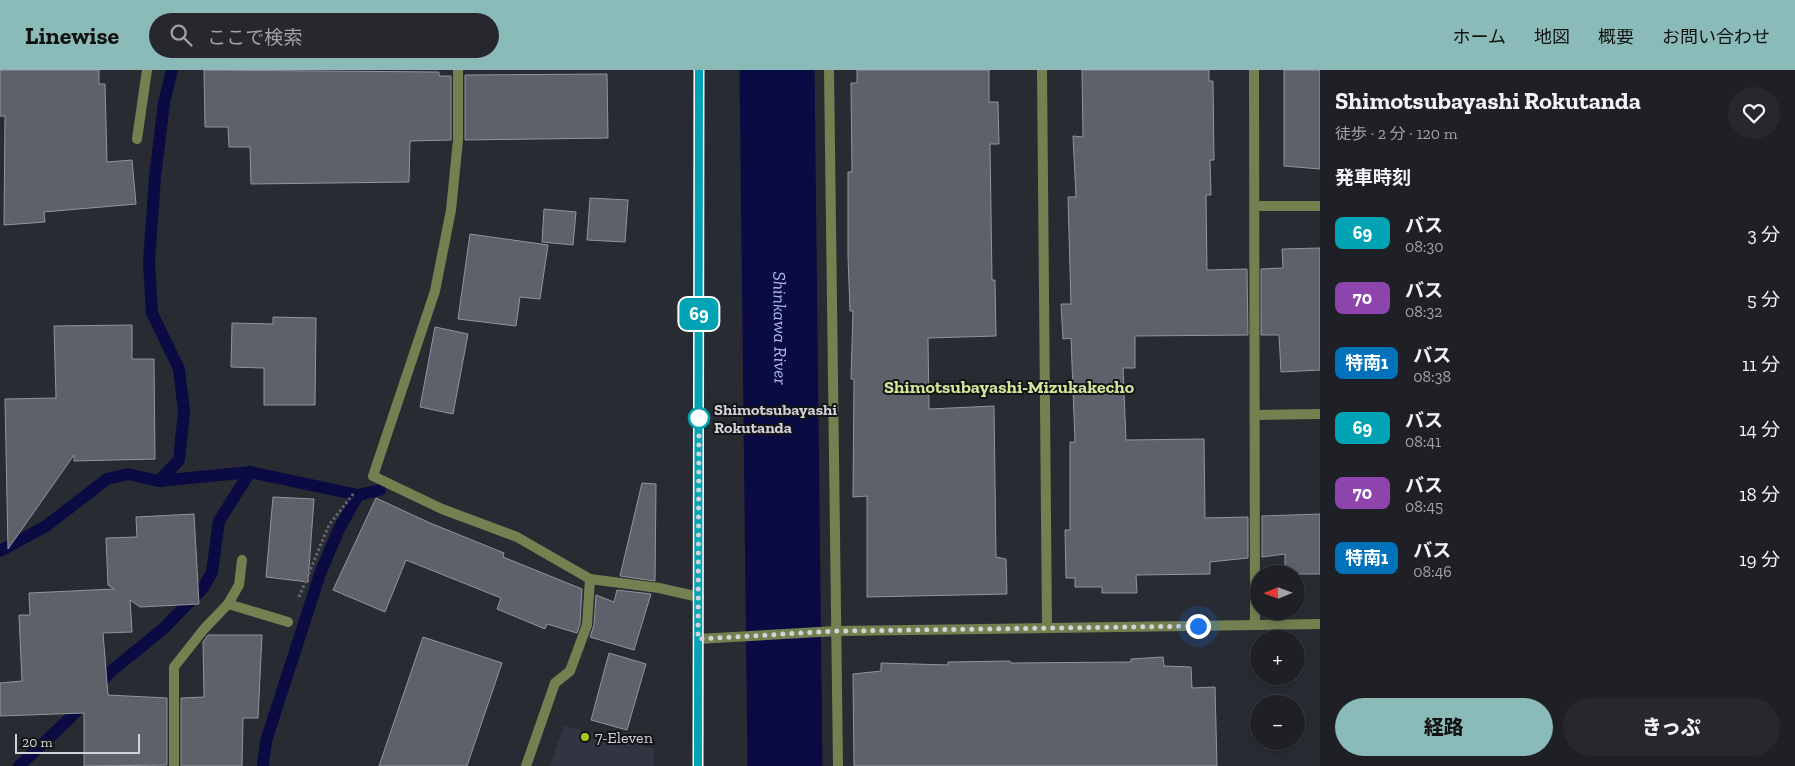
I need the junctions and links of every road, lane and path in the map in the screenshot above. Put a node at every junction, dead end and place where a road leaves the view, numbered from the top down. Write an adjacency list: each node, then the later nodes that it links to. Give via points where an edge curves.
1 (147, 70): 7 (street)
2 (458, 70): 14 (street, via 458,140 451,210 436,291 373,476 442,509 517,537)
3 (699, 70): 15 (street)
4 (829, 70): 21 (street)
5 (1042, 70): 20 (street)
6 (1254, 70): 8 (street)
7 (138, 139)
8 (1255, 206): 9 (street); 11 (street)
9 (1320, 206)
10 (1320, 414): 11 (street)
11 (1256, 415): 19 (street)
12 (360, 486): 17 (path, via 329,525)
13 (242, 560): 16 (street, via 239,585)
14 (590, 579): 15 (street); 24 (street, via 587,625 570,671 555,683)
15 (699, 597): 22 (street)
16 (228, 604): 17 (street); 23 (street, via 174,667)
17 (288, 622)
18 (1320, 624): 19 (street)
19 (1255, 625): 20 (street)
20 (1047, 628): 21 (street)
21 (837, 631): 22 (street); 26 (street)
22 (698, 639): 25 (street)
23 (174, 766)
24 (526, 766)
25 (698, 766)
26 (838, 766)

